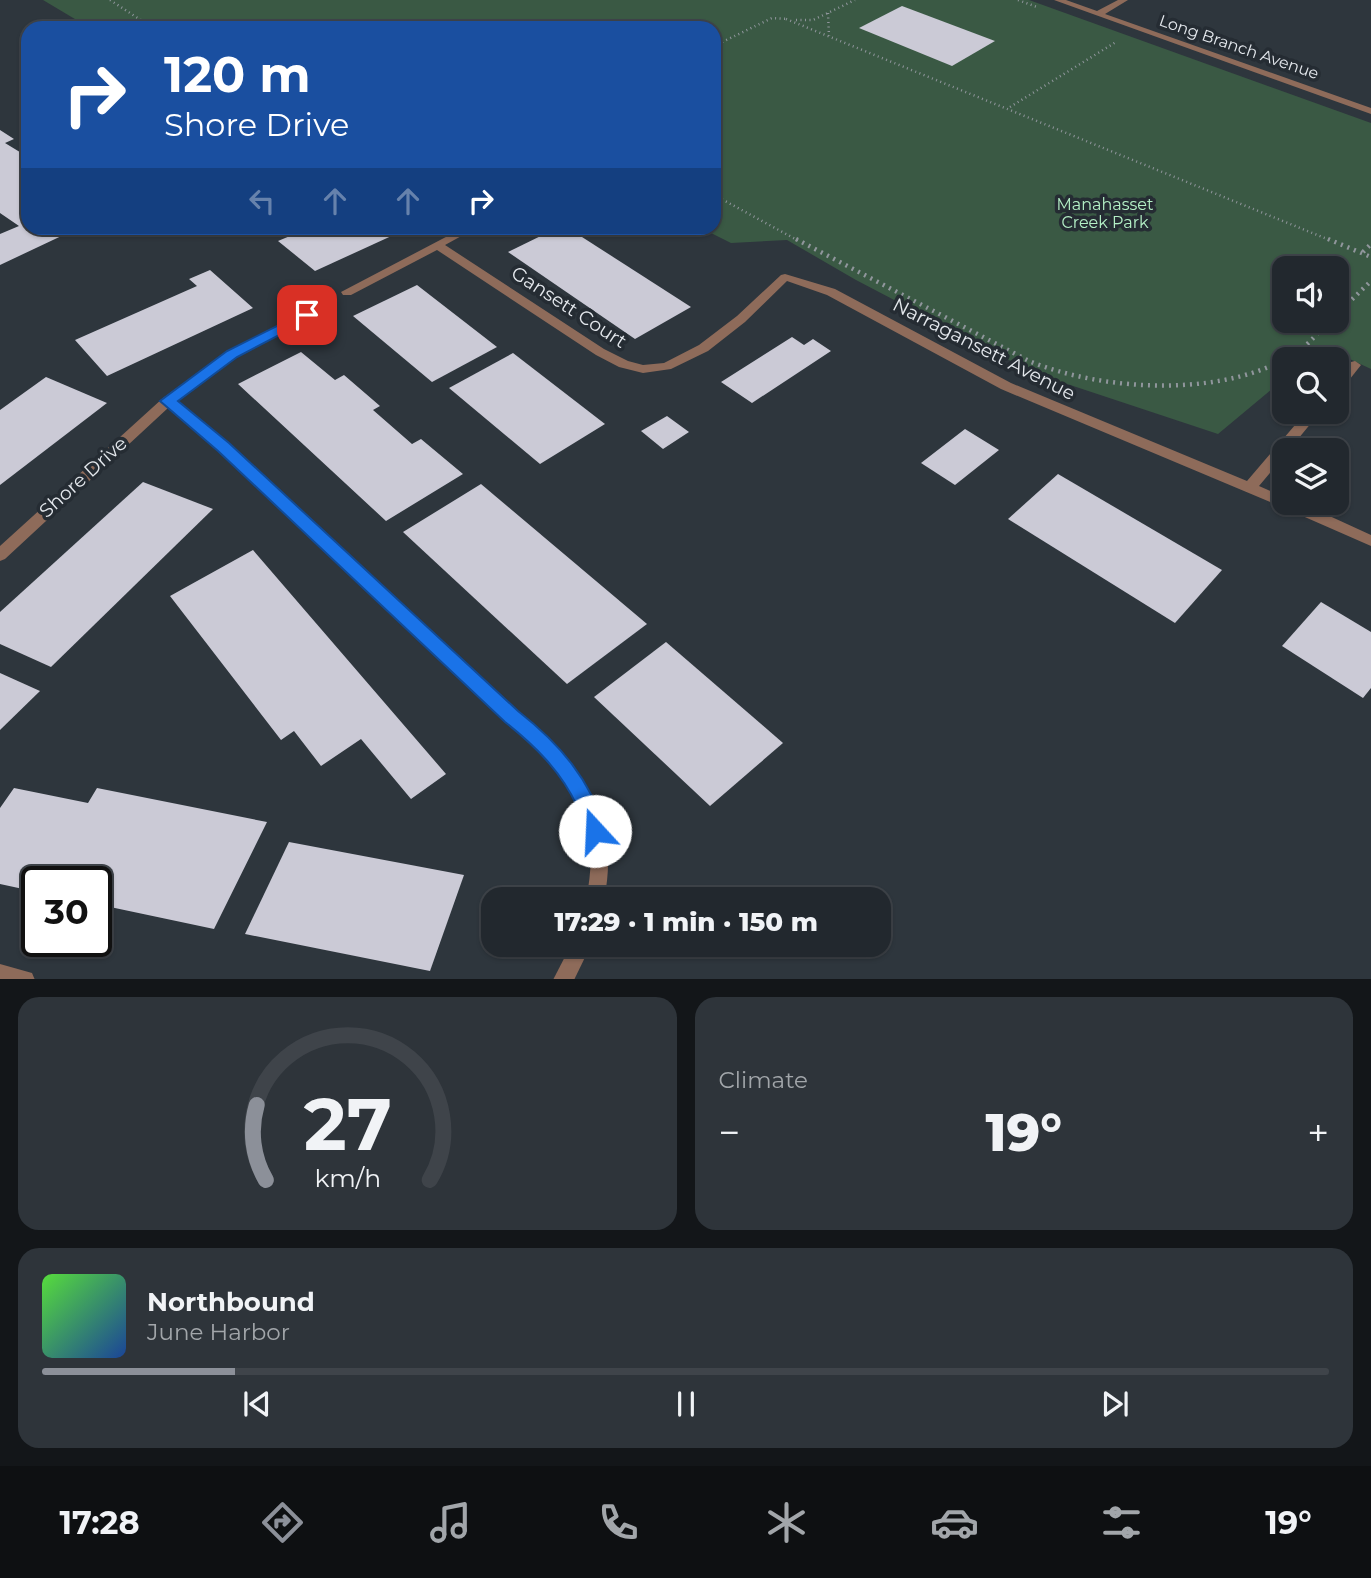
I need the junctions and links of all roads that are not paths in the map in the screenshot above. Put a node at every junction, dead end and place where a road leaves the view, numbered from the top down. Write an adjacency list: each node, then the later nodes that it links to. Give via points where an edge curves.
1 (1058, 0): 3 (street, Long Branch Avenue)
2 (1124, 0): 3 (street)
3 (1098, 14): 4 (street, Long Branch Avenue)
4 (1371, 111)
5 (456, 235): 6 (street)
6 (437, 244): 7 (street, Gansett Court, via 600,352 624,366 651,369 676,364 718,336 754,309); 8 (street)
7 (785, 277): 14 (street, Narragansett Avenue, via 831,292 1063,413)
8 (347, 292)
9 (307, 315): 12 (street, Shore Drive, via 232,354)
10 (1355, 365): 11 (street)
11 (1349, 372)
12 (168, 401): 18 (street, Shore Drive); 19 (street, via 537,737 570,773 588,805 603,856)
13 (1304, 424): 14 (street)
14 (1250, 486): 15 (street, Narragansett Avenue)
15 (1272, 496)
16 (1314, 515): 17 (street, Narragansett Avenue)
17 (1371, 541)
18 (0, 555)
19 (599, 887)
20 (575, 957): 23 (street)
21 (0, 974): 22 (street)
22 (25, 979)
23 (563, 979)

